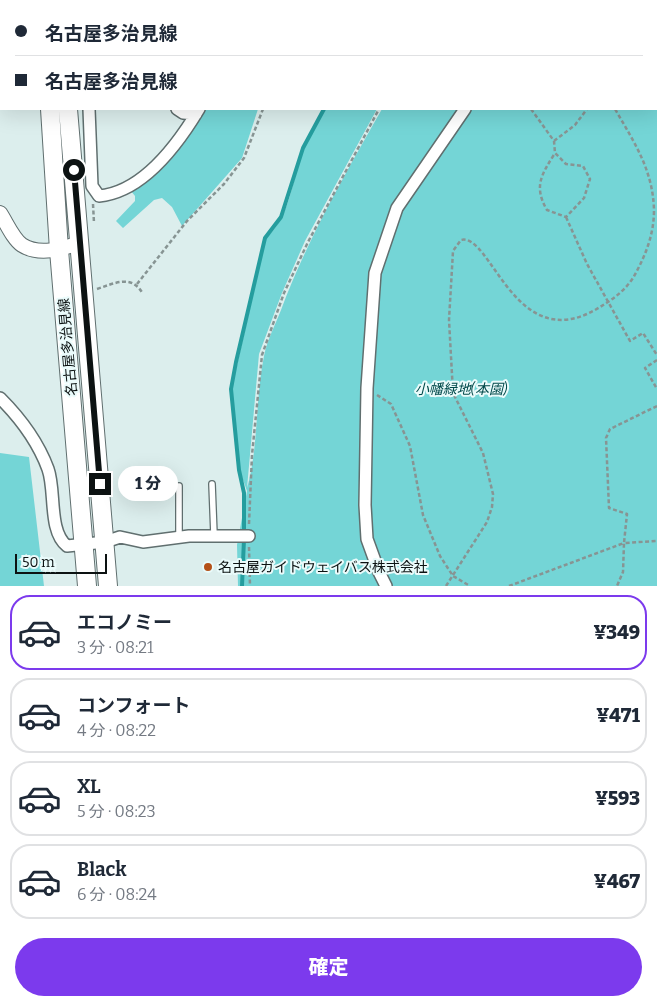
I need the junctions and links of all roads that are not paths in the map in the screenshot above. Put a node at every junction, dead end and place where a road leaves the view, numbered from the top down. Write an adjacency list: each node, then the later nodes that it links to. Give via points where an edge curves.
1 (50, 110): 9 (main road, 名古屋多治見線)
2 (68, 110): 8 (main road, 名古屋多治見線)
3 (90, 110): 6 (street, via 92,186 99,196 113,195 148,172 168,152)
4 (180, 110): 6 (street)
5 (464, 110): 20 (street, via 397,208 375,274 367,388 365,505 367,539)
6 (197, 112)
7 (0, 213): 9 (street, via 21,244 35,250)
8 (79, 243): 9 (street); 16 (main road, 名古屋多治見線)
9 (59, 250): 17 (main road, 名古屋多治見線)
10 (0, 398): 17 (street, via 33,439 48,469 59,540 67,546)
11 (212, 484): 13 (lane)
12 (178, 486): 15 (lane)
13 (214, 535): 14 (street); 15 (street)
14 (249, 536)
15 (179, 537): 16 (street, via 143,542 120,537)
16 (104, 542): 17 (street); 19 (main road, 名古屋多治見線)
17 (84, 544): 18 (main road, 名古屋多治見線)
18 (87, 586)
19 (108, 586)
20 (386, 586)

